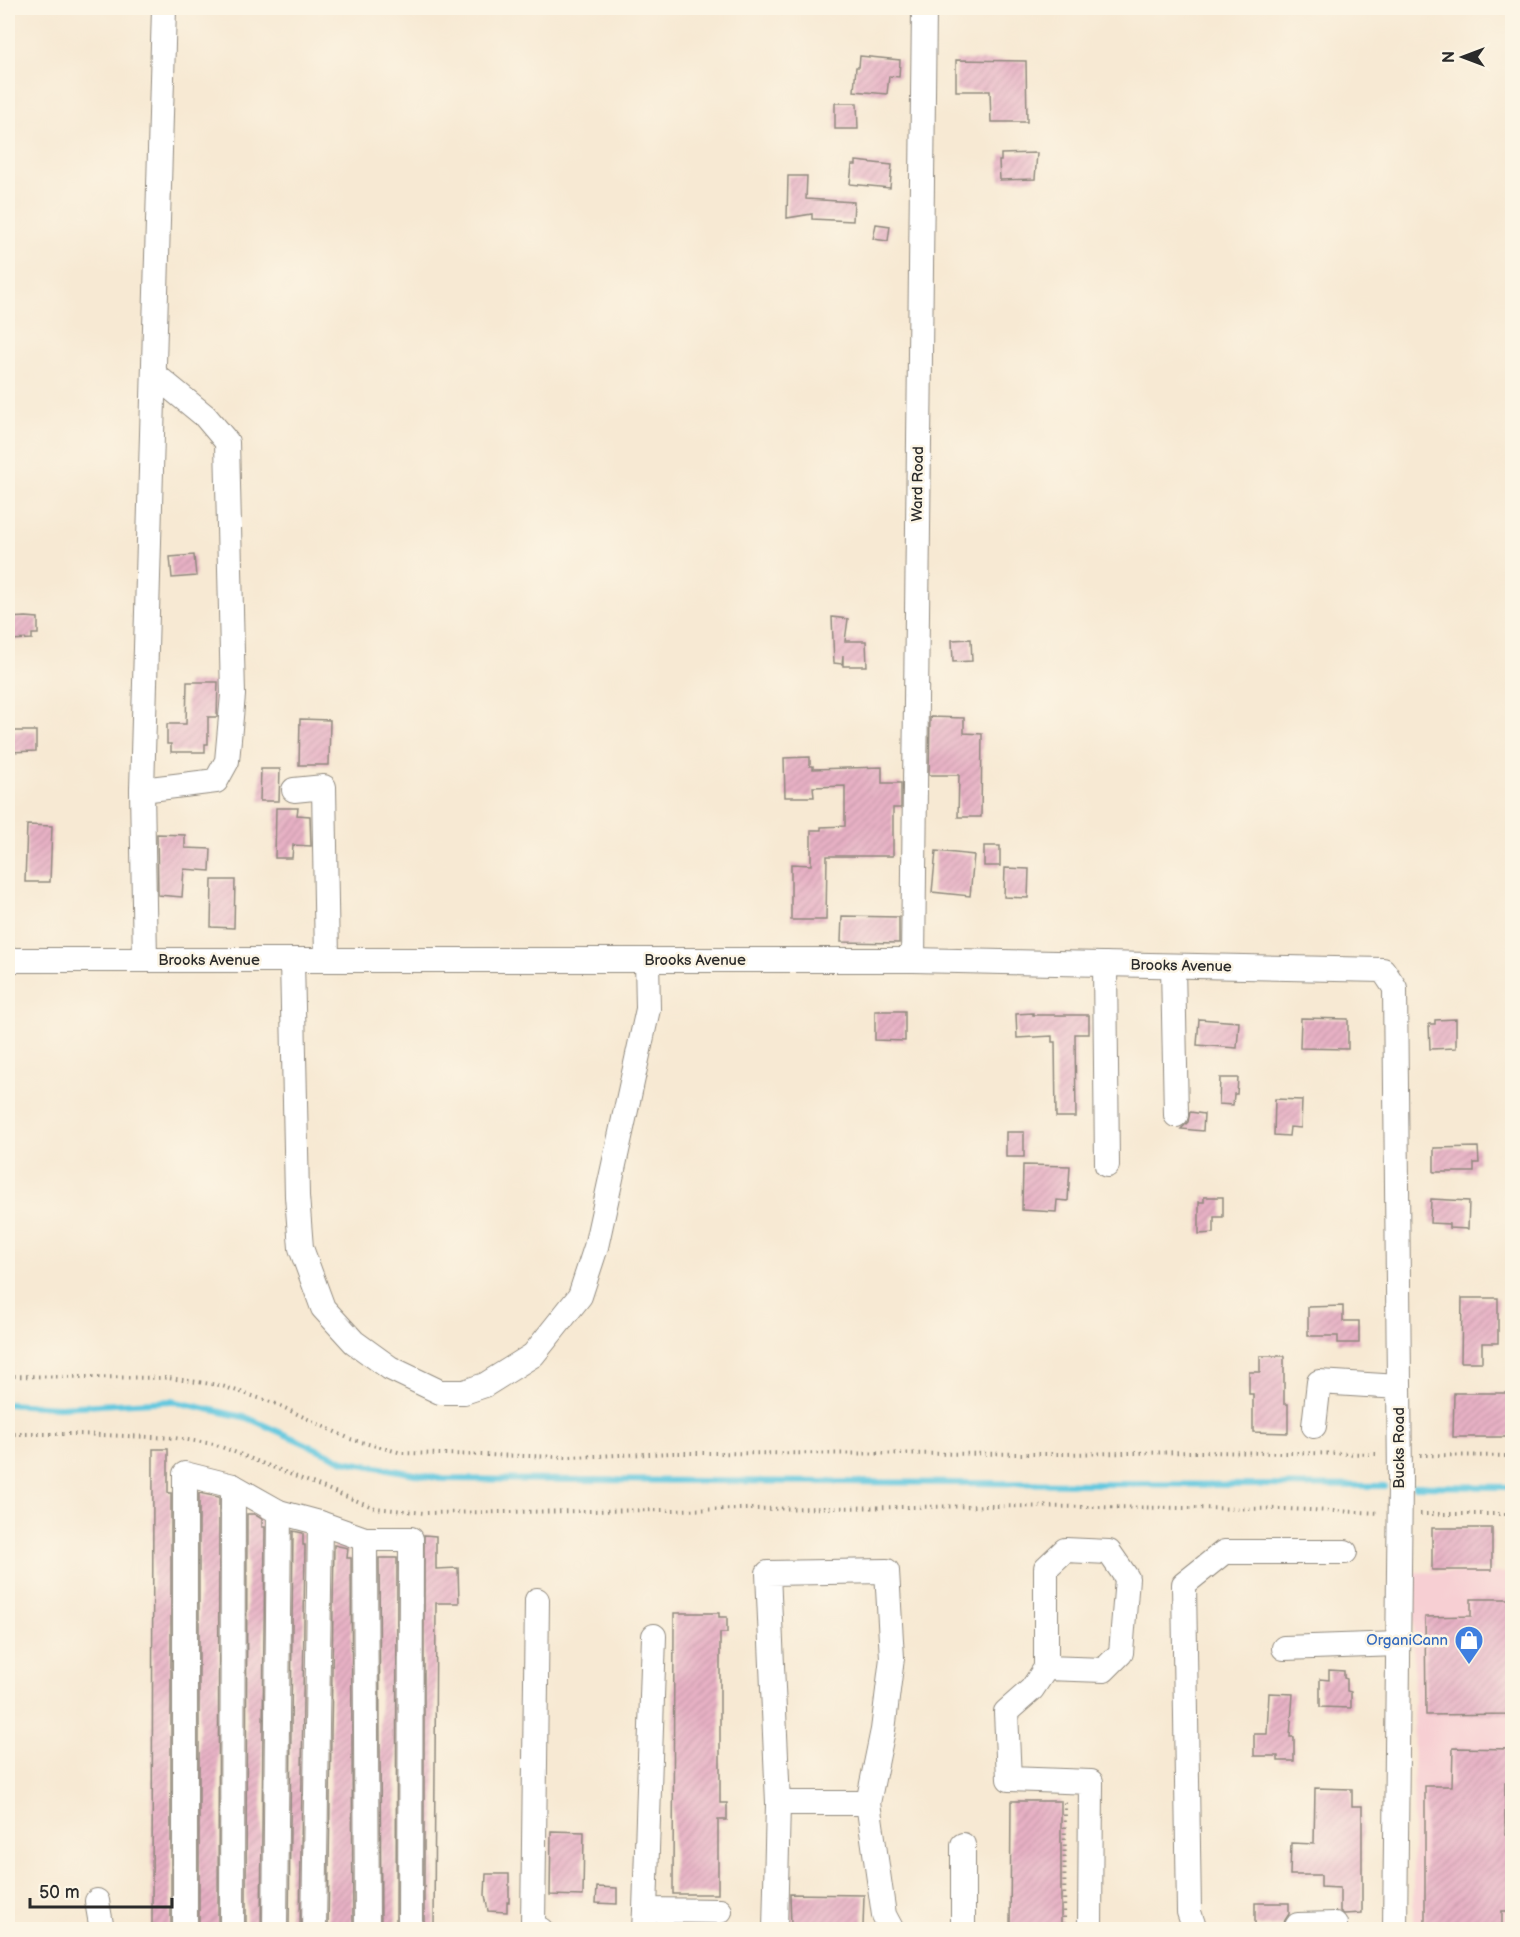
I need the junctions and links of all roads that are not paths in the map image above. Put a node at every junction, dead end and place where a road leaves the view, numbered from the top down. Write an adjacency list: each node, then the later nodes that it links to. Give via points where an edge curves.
1 (164, 8): 3 (street)
2 (924, 8): 11 (street, Ward Road)
3 (154, 374): 4 (street); 4 (street, via 205,416 227,442 233,695 227,761 216,781)
4 (142, 790): 7 (street)
5 (294, 790): 9 (street, via 324,787)
6 (8, 960): 7 (street, Brooks Avenue)
7 (145, 960): 8 (street, Brooks Avenue)
8 (292, 960): 9 (street, Brooks Avenue); 10 (street, via 301,1248 323,1308 354,1342 390,1368 440,1392 464,1392 485,1385 533,1355 580,1296 596,1247 648,1009)
9 (327, 960): 10 (street, Brooks Avenue)
10 (647, 960): 11 (street, Brooks Avenue)
11 (913, 960): 12 (street, Brooks Avenue)
12 (1104, 964): 13 (street, Brooks Avenue); 16 (street)
13 (1173, 966): 14 (street, Brooks Avenue); 15 (street)
14 (1383, 970): 17 (street, Bucks Road, via 1395,988)
15 (1176, 1115)
16 (1107, 1165)
17 (1399, 1387): 18 (street, via 1319,1382); 26 (street, Bucks Road)
18 (1314, 1426)
19 (233, 1486): 20 (street); 37 (street, via 185,1474); 38 (street)
20 (279, 1512): 21 (street); 39 (street)
21 (320, 1523): 22 (street); 40 (street)
22 (365, 1539): 41 (street); 42 (street, via 411,1539)
23 (1345, 1552): 47 (street, via 1224,1552 1184,1584 1189,1912)
24 (537, 1600): 35 (street)
25 (654, 1636): 34 (street)
26 (1398, 1644): 27 (street); 50 (street, Bucks Road)
27 (1284, 1648)
28 (1046, 1668): 28 (street, via 1046,1568 1065,1550 1109,1552 1127,1578 1121,1653 1104,1670); 46 (street, via 1032,1689 1006,1712 1009,1779 1091,1782)
29 (778, 1803): 30 (street); 30 (street, via 768,1573 887,1571 892,1658); 43 (street)
30 (868, 1803): 44 (street, via 884,1916)
31 (963, 1845): 45 (street)
32 (97, 1901): 36 (street)
33 (720, 1911): 34 (street)
34 (644, 1920)
35 (532, 1928)
36 (102, 1929)
37 (185, 1929)
38 (231, 1929)
39 (275, 1929)
40 (314, 1929)
41 (366, 1929)
42 (410, 1929)
43 (775, 1929)
44 (892, 1929)
45 (963, 1929)
46 (1090, 1929)
47 (1195, 1929)
48 (1295, 1929): 49 (street, via 1298,1925 1335,1924)
49 (1335, 1929)
50 (1395, 1929)

